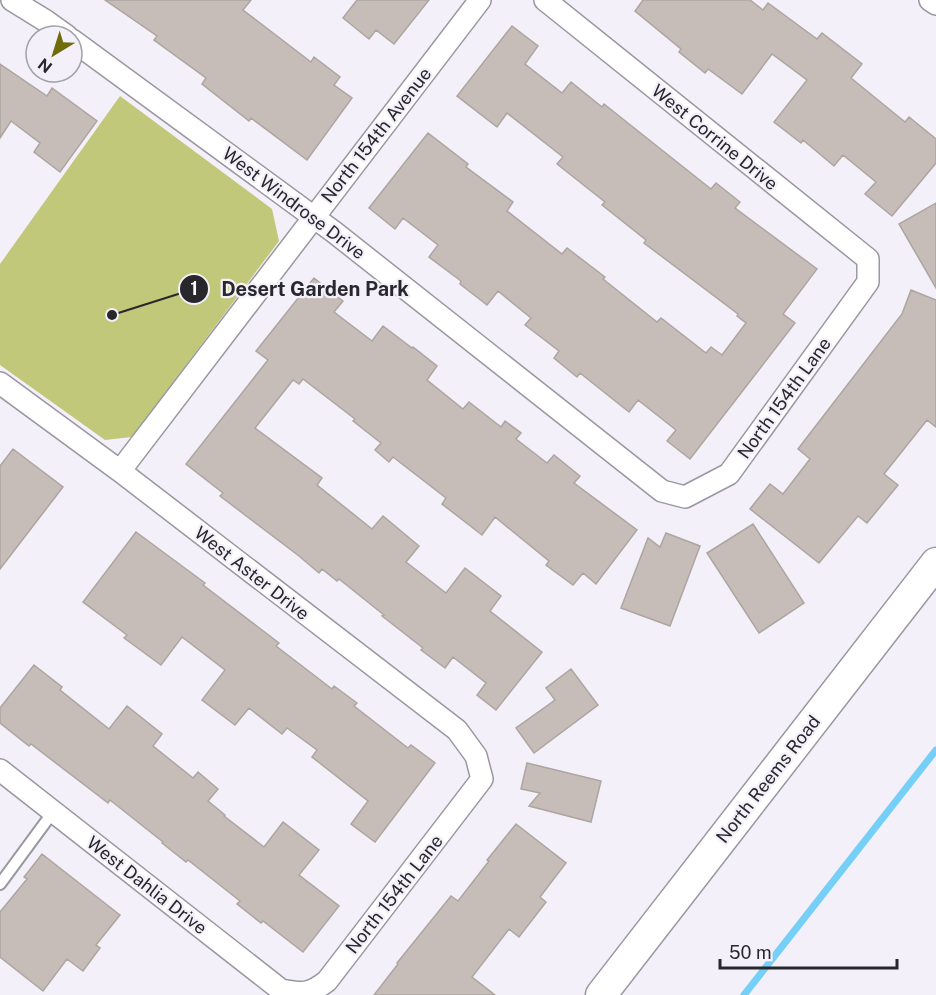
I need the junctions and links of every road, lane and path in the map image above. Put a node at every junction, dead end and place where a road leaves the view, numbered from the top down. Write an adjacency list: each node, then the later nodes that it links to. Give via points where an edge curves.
1 (12, 0): 6 (street)
2 (480, 0): 8 (street, North 154th Avenue)
3 (545, 0): 9 (street, West Corrine Drive, via 868,259)
4 (930, 0): 5 (street)
5 (936, 4)
6 (50, 24)
7 (84, 49): 8 (street, West Windrose Drive)
8 (313, 218): 11 (street, North 154th Avenue); 12 (street, West Windrose Drive, via 662,491)
9 (868, 282): 12 (street, North 154th Lane, via 729,474)
10 (0, 383): 11 (street, West Aster Drive)
11 (120, 471): 15 (street, West Aster Drive, via 457,730 476,756)
12 (685, 497)
13 (936, 563): 19 (main road, North Reems Road)
14 (0, 770): 16 (street, West Dahlia Drive)
15 (482, 780): 18 (street, North 154th Lane, via 327,981)
16 (54, 812): 17 (lane); 18 (street, West Dahlia Drive, via 281,990)
17 (0, 884)
18 (308, 993)
19 (601, 995)

